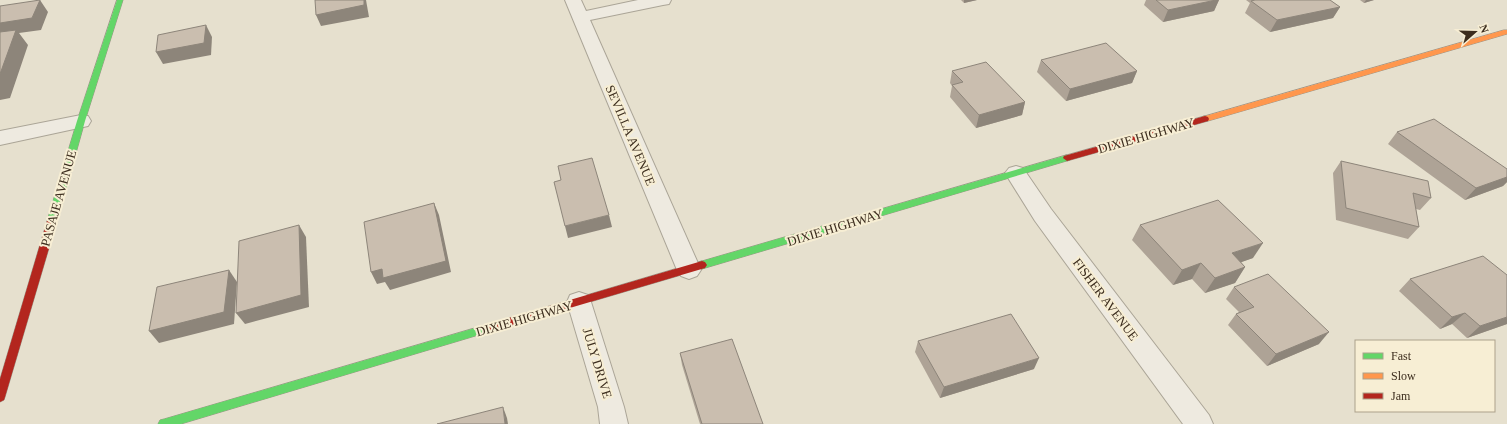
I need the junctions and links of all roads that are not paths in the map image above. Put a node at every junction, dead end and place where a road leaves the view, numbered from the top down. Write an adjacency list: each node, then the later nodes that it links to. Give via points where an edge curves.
1 (120, 0): 5 (street, PASAJE AVENUE)
2 (663, 0): 3 (street)
3 (576, 8): 8 (street, SEVILLA AVENUE)
4 (1507, 32): 7 (street, DIXIE HIGHWAY)
5 (81, 121): 6 (street); 10 (street, PASAJE AVENUE)
6 (0, 138)
7 (1016, 173): 8 (street, DIXIE HIGHWAY); 13 (street, FISHER AVENUE, via 1042,215)
8 (689, 270): 9 (street, DIXIE HIGHWAY)
9 (580, 302): 11 (street, DIXIE HIGHWAY); 12 (street, JULY DRIVE)
10 (0, 397)
11 (164, 424)
12 (614, 424)
13 (1199, 424)

